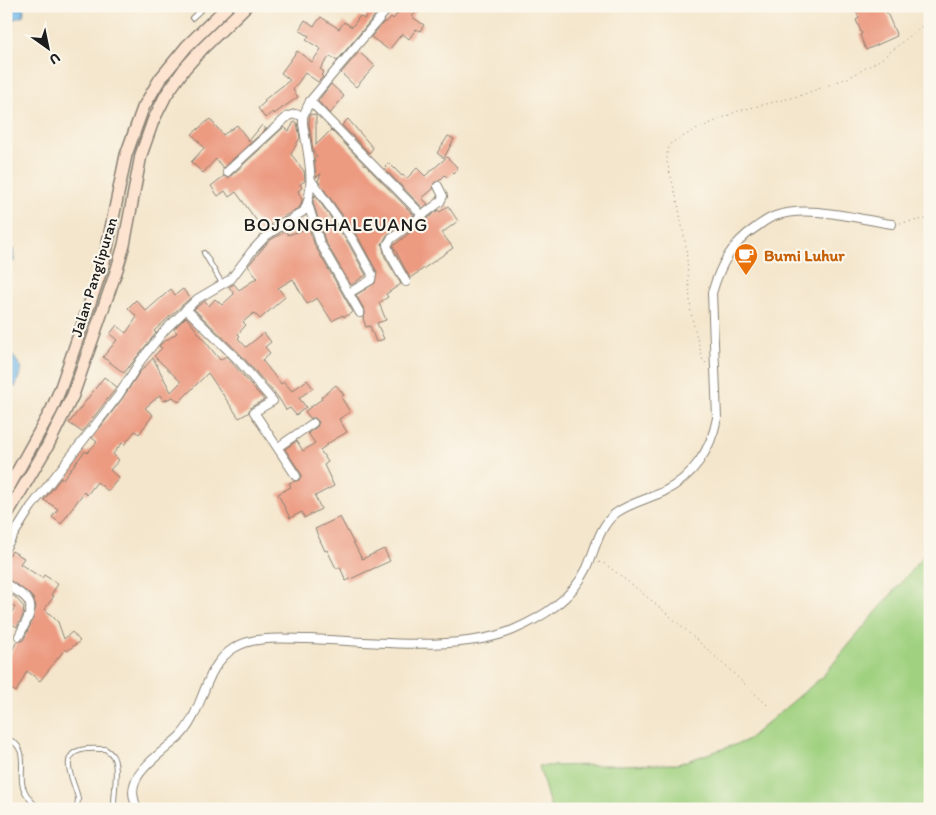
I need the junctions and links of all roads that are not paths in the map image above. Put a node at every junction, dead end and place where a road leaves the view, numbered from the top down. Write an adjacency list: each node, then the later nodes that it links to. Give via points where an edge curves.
1 (204, 6): 5 (lane)
2 (228, 6): 23 (main road, Jalan Panglipuran, via 160,79 144,108 126,155 104,262 64,378 52,409)
3 (246, 6): 24 (main road, Jalan Panglipuran, via 185,68 154,121 142,155 117,269 73,395)
4 (390, 6): 6 (street)
5 (192, 18)
6 (310, 101): 7 (street); 12 (street)
7 (303, 116): 8 (street, via 288,116); 9 (street)
8 (227, 172)
9 (311, 180): 11 (street); 17 (street, via 354,240 372,274 371,280)
10 (438, 186): 12 (street, via 442,199)
11 (308, 204): 16 (street, via 298,216 266,236); 17 (street, via 320,243)
12 (423, 216): 15 (street, via 387,245)
13 (892, 224): 32 (street, via 802,212 774,216 743,236 728,253 712,293 717,418 704,455 694,469 676,484 612,517 576,586 550,611 510,632 463,642 269,639 253,640 234,648 212,671 189,726 135,781 133,796)
14 (204, 253): 16 (lane)
15 (406, 282)
16 (223, 285): 18 (street)
17 (349, 293): 19 (street)
18 (186, 309): 21 (street, via 238,360 273,401 254,412); 25 (street, via 151,347 118,396 31,507)
19 (360, 313)
20 (313, 423): 21 (street)
21 (278, 447): 22 (street)
22 (296, 476)
23 (6, 492)
24 (6, 516)
25 (6, 547)
26 (6, 584): 27 (street, via 27,597 30,605)
27 (18, 636)
28 (6, 739): 29 (lane, via 16,745 21,754 22,785 30,801)
29 (39, 809)
30 (74, 809): 31 (lane, via 78,799 69,775 73,754 80,750 106,749 115,762)
31 (114, 809)
32 (137, 809)

